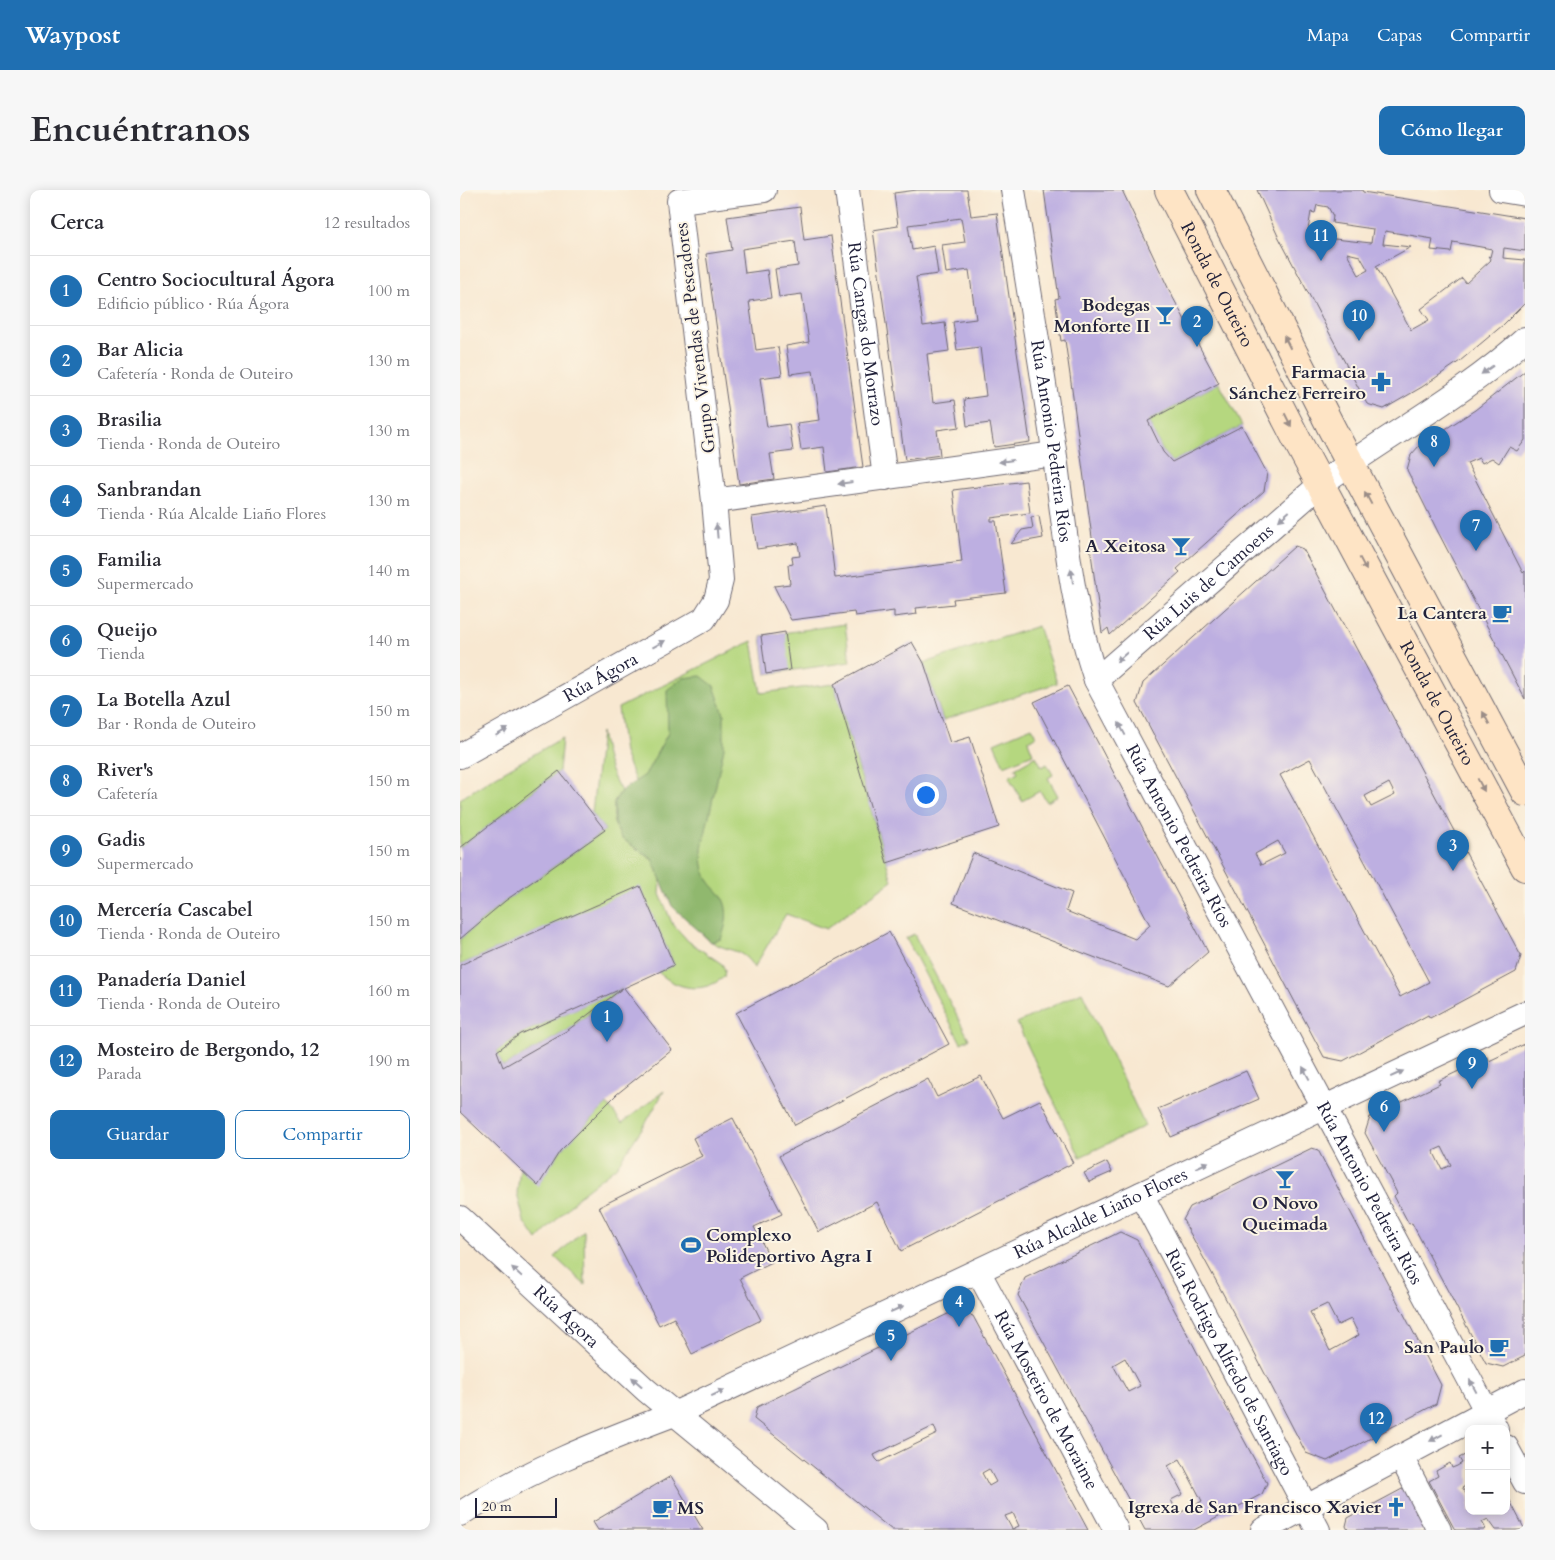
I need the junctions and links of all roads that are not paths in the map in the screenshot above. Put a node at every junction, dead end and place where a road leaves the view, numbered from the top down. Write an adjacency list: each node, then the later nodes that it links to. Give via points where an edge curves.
1 (764, 190): 13 (street, Grupo Vivendas de Pescadores, via 679,201)
2 (847, 190): 11 (street, Rúa Cangas do Morrazo)
3 (1013, 190): 9 (street, Rúa Antonio Pedreira Ríos)
4 (1170, 190): 12 (main road, Ronda de Outeiro, one-way to 12)
5 (1211, 190): 10 (main road, Ronda de Outeiro, one-way to 5)
6 (1500, 190): 7 (street)
7 (1525, 194)
8 (1525, 339): 10 (street, one-way to 10, via 1505,358 1460,390)
9 (1054, 454): 11 (street, one-way to 11); 15 (street, Rúa Antonio Pedreira Ríos, one-way to 9, via 1076,608)
10 (1350, 463): 12 (street); 17 (main road, Ronda de Outeiro, one-way to 10)
11 (885, 478): 13 (street, one-way to 13)
12 (1321, 484): 15 (street, Rúa Luis de Camoens, one-way to 15); 18 (main road, Ronda de Outeiro, one-way to 18)
13 (714, 501): 14 (street, Grupo Vivendas de Pescadores, one-way to 13)
14 (721, 580): 16 (street, Rúa Ágora, one-way to 14, via 704,619 716,600)
15 (1096, 680): 20 (street, Rúa Antonio Pedreira Ríos, one-way to 15)
16 (460, 756)
17 (1525, 792)
18 (1525, 867)
19 (1525, 1013): 20 (street, Rúa Alcalde Liaño Flores, one-way to 19)
20 (1325, 1108): 21 (street, Rúa Alcalde Liaño Flores, one-way to 20); 26 (street, Rúa Antonio Pedreira Ríos, one-way to 20)
21 (1141, 1194): 23 (street, Rúa Alcalde Liaño Flores); 30 (street, Rúa Rodrigo Alfredo de Santiago)
22 (460, 1218): 25 (street, Rúa Ágora, one-way to 22)
23 (978, 1271): 25 (street, Rúa Alcalde Liaño Flores, one-way to 23); 33 (street, Rúa Mosteiro de Moraime)
24 (1525, 1391): 26 (street)
25 (674, 1414): 31 (street, Rúa Alcalde Liaño Flores, via 531,1472); 32 (street, Rúa Ágora)
26 (1492, 1420): 28 (street, one-way to 28)
27 (1510, 1454): 29 (street)
28 (1401, 1457): 30 (street); 36 (street)
29 (1525, 1482)
30 (1306, 1507): 34 (street); 35 (street, Rúa Rodrigo Alfredo de Santiago)
31 (460, 1514)
32 (816, 1530)
33 (1116, 1530)
34 (1263, 1530)
35 (1318, 1530)
36 (1439, 1530)

